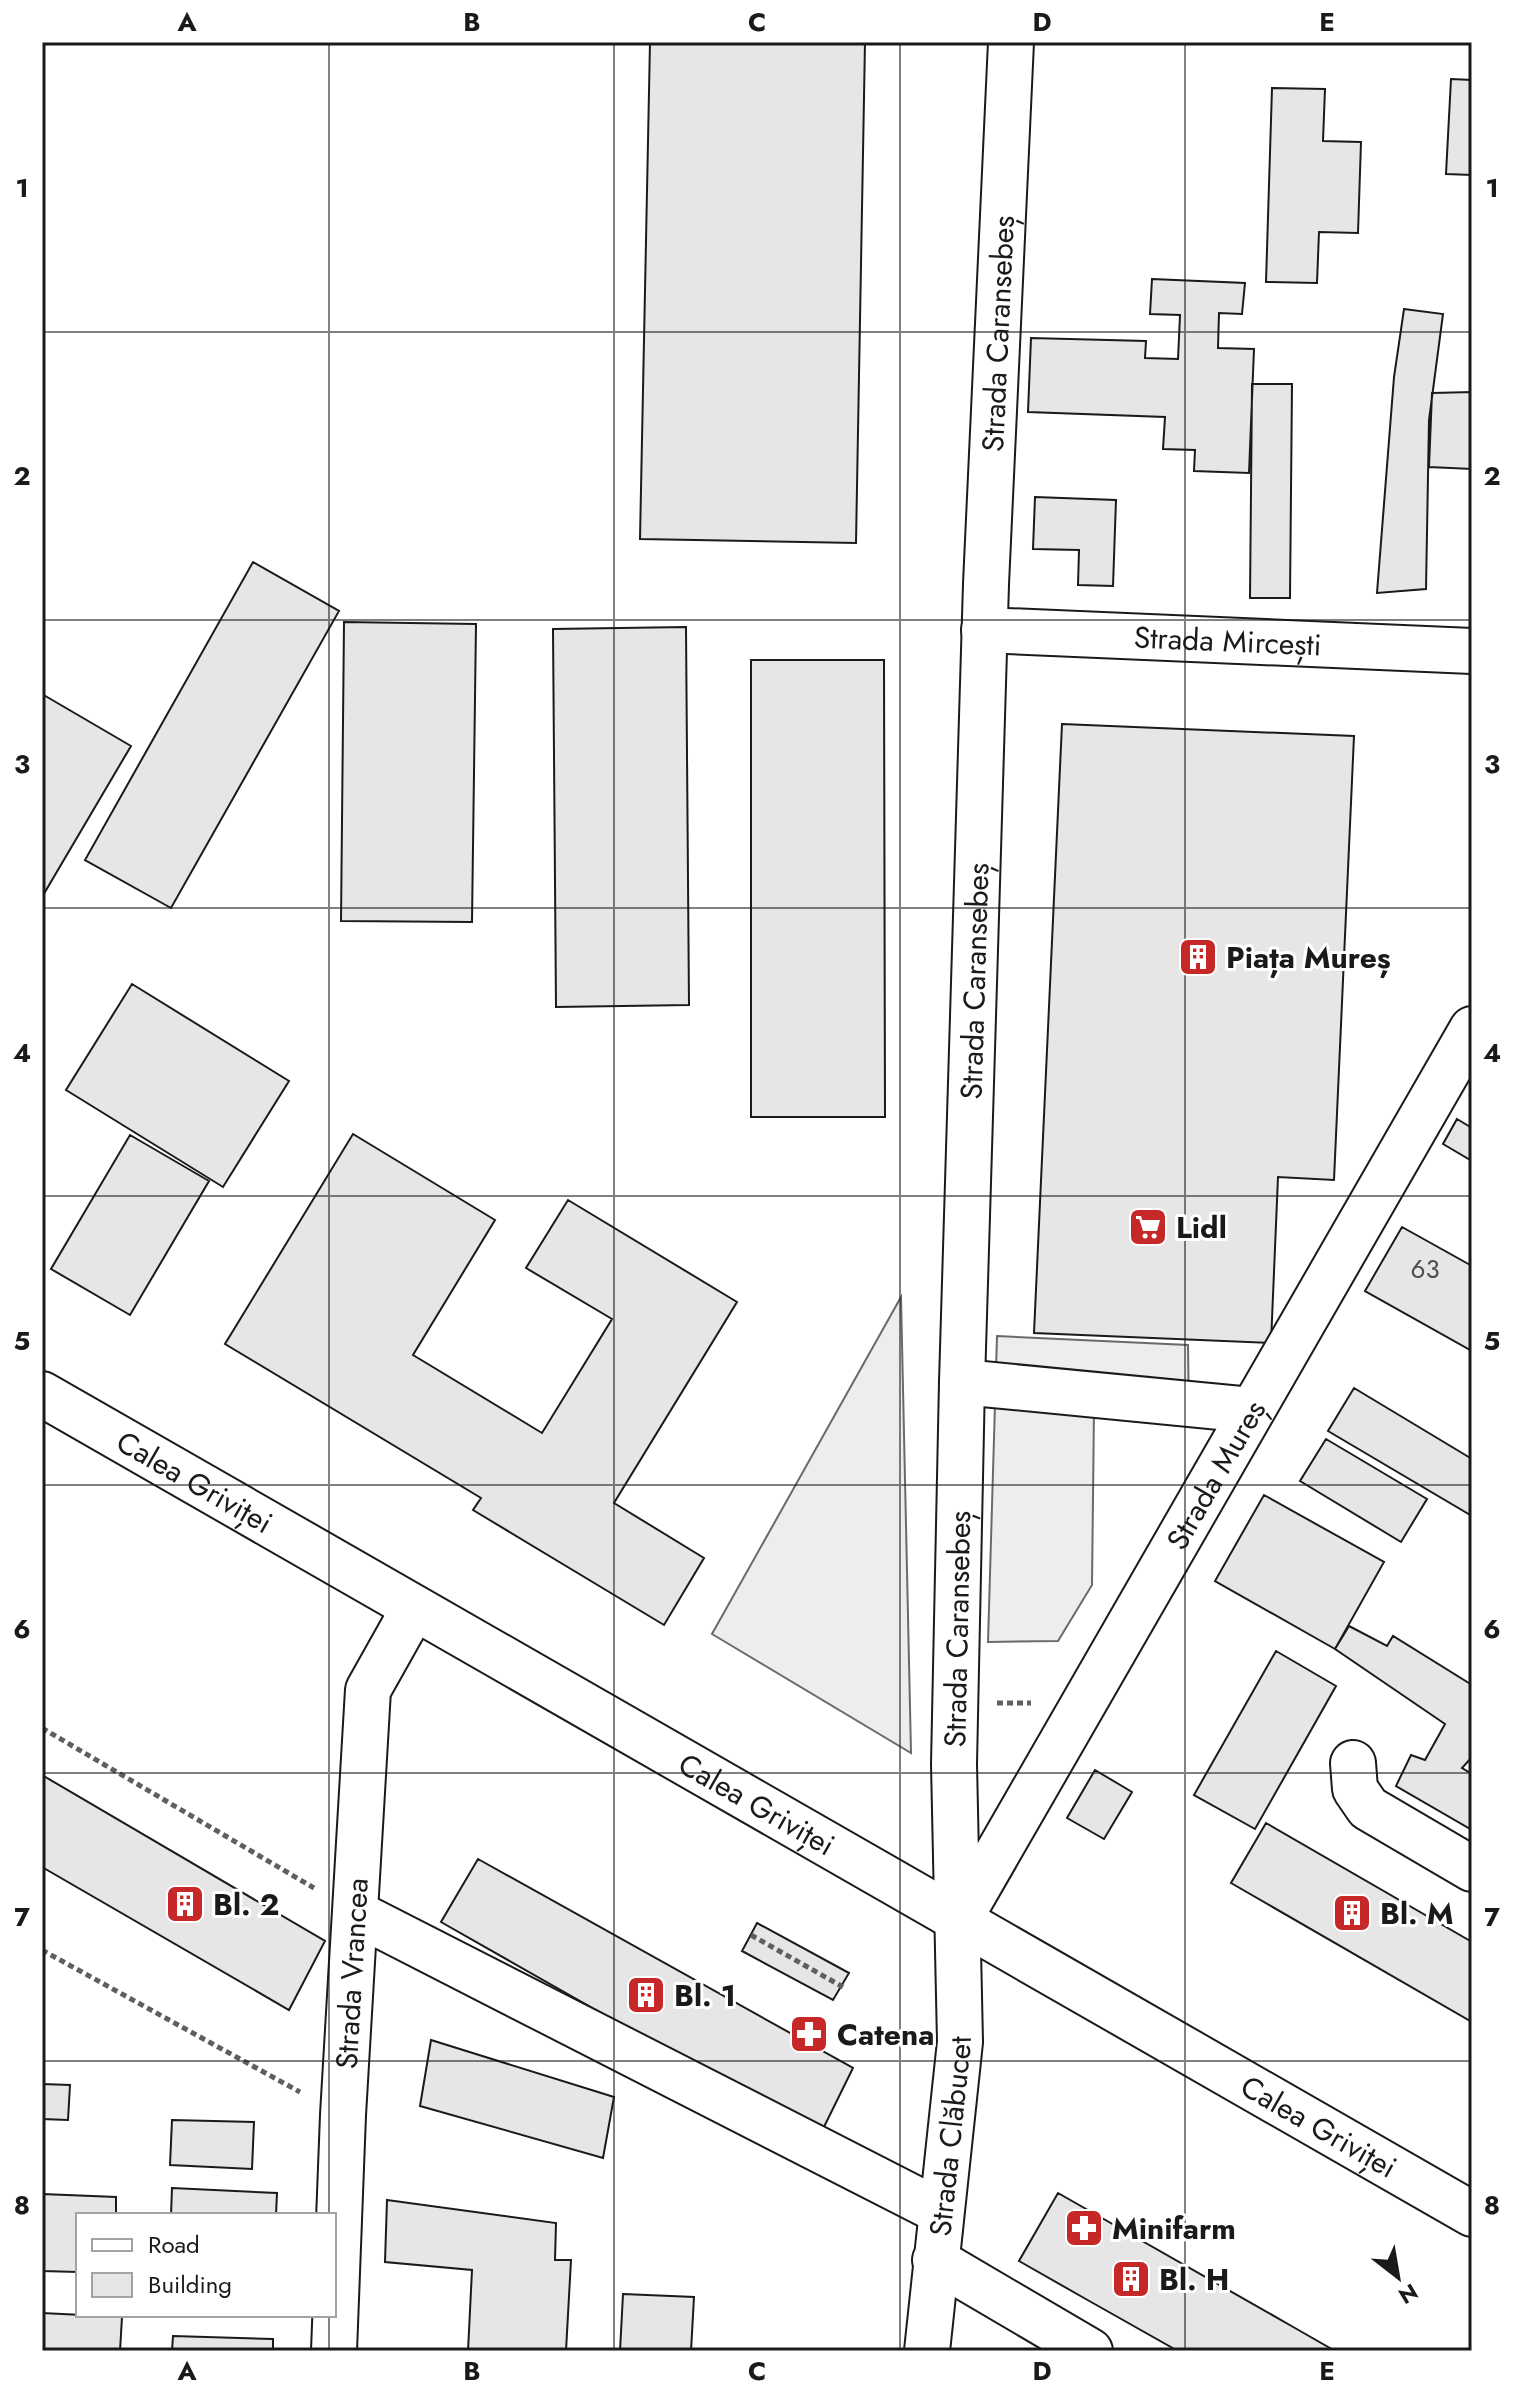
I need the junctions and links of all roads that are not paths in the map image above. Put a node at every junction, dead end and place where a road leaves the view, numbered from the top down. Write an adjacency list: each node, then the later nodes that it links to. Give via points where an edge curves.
1 (1011, 42): 2 (street, Strada Caransebeș)
2 (984, 630): 3 (street, Strada Mircești); 5 (street, Strada Caransebeș)
3 (1472, 651)
4 (1472, 1029): 7 (street, Strada Mureș)
5 (962, 1382): 7 (street); 12 (street, Strada Caransebeș, via 955,1704)
6 (42, 1394): 8 (street, Calea Griviței)
7 (1251, 1410): 12 (street, Strada Mureș)
8 (414, 1608): 11 (street, Strada Vrancea, via 368,1690); 12 (street, Calea Griviței)
9 (1353, 1763): 10 (street, via 1355,1789 1368,1808)
10 (1472, 1869)
11 (356, 1913): 13 (street); 16 (street, Strada Vrancea)
12 (959, 1920): 13 (street, Strada Clăbucet, via 960,2042); 14 (street, Calea Griviței)
13 (941, 2212): 15 (street, Strada Clăbucet)
14 (1472, 2214)
15 (935, 2260): 19 (street, Strada Clăbucet); 20 (street)
16 (336, 2299)
17 (335, 2317): 18 (street, Strada Vrancea)
18 (334, 2351)
19 (927, 2351)
20 (1090, 2351)

